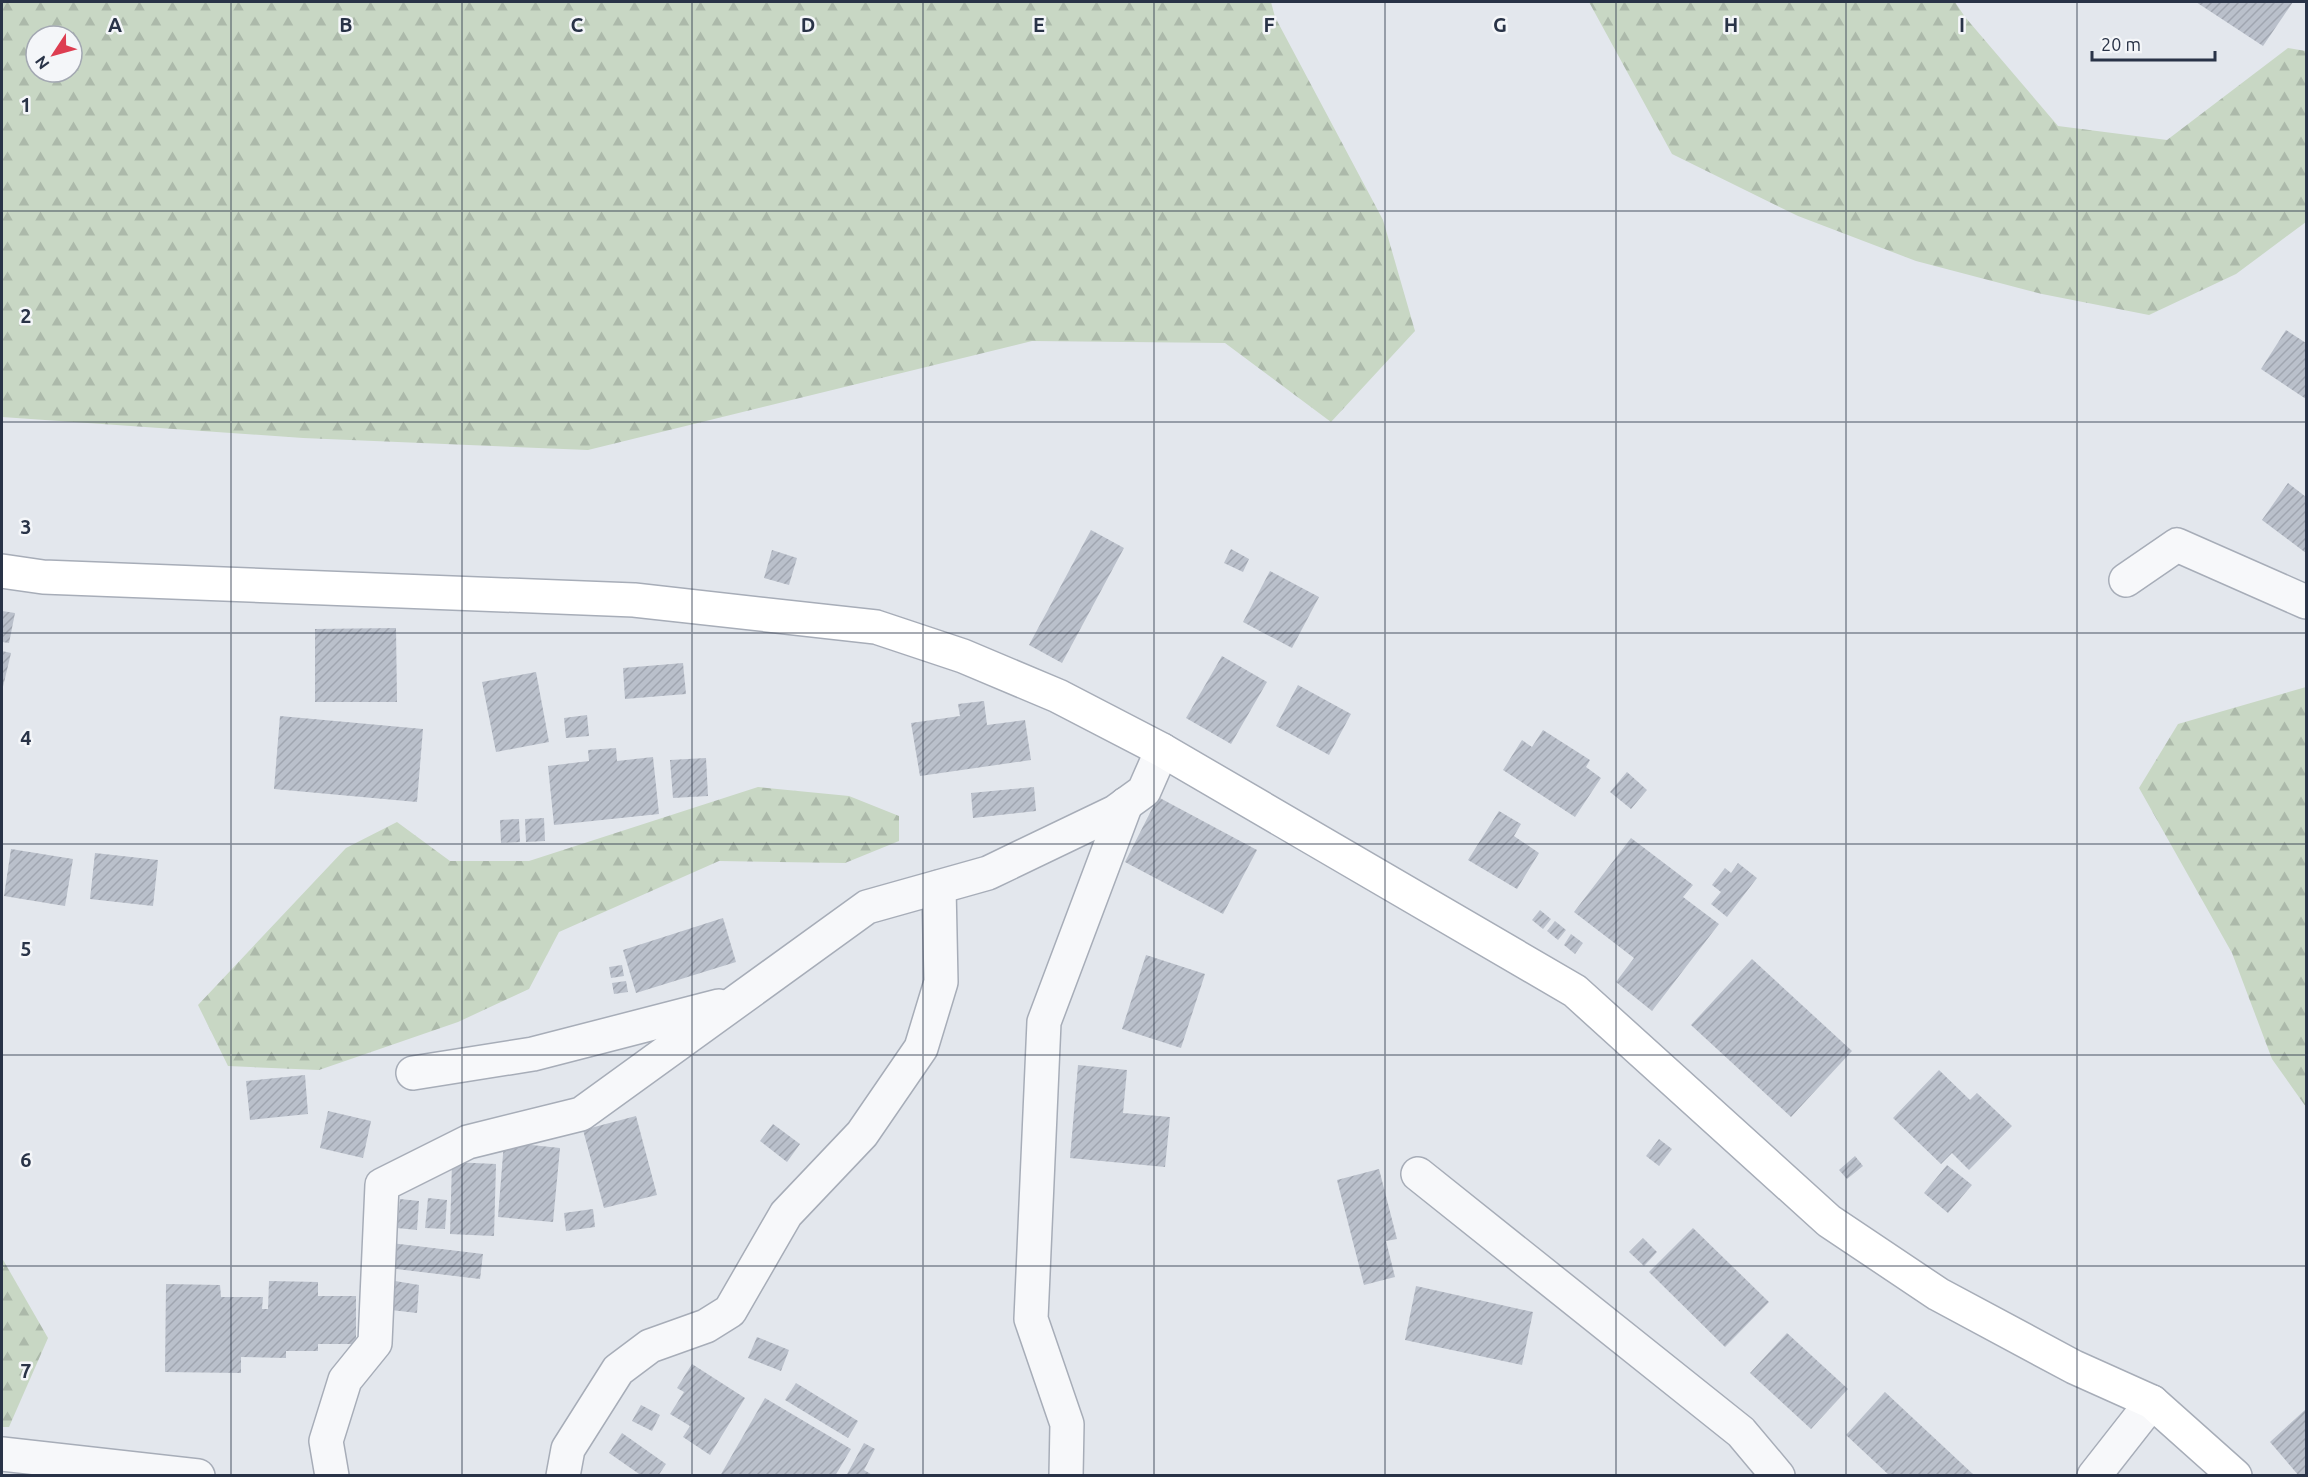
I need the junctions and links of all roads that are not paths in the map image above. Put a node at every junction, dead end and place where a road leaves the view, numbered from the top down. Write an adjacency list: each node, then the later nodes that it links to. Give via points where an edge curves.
1 (2, 572): 4 (street, via 43,577 634,600 876,627 963,656 1058,696)
2 (2126, 580): 3 (street, via 2177,545)
3 (2307, 602)
4 (1162, 750): 5 (street, via 1144,791); 10 (street, via 1575,991 1829,1221 1928,1288 2074,1367)
5 (1126, 804): 6 (street, via 988,873); 15 (street, via 1044,1022 1030,1319 1067,1424)
6 (939, 887): 7 (street, via 867,907); 14 (street, via 941,982 921,1048 862,1134 786,1214 730,1311 706,1326 650,1346 618,1370 568,1449)
7 (738, 1001): 8 (street, via 533,1054); 13 (street, via 581,1114 468,1142 382,1185 375,1343 345,1380 326,1441)
8 (413, 1073)
9 (1418, 1174): 16 (street, via 1741,1432)
10 (2152, 1402): 17 (street); 18 (street)
11 (2, 1454): 12 (street)
12 (198, 1476)
13 (332, 1476)
14 (563, 1476)
15 (1066, 1476)
16 (1778, 1476)
17 (2094, 1476)
18 (2235, 1476)

